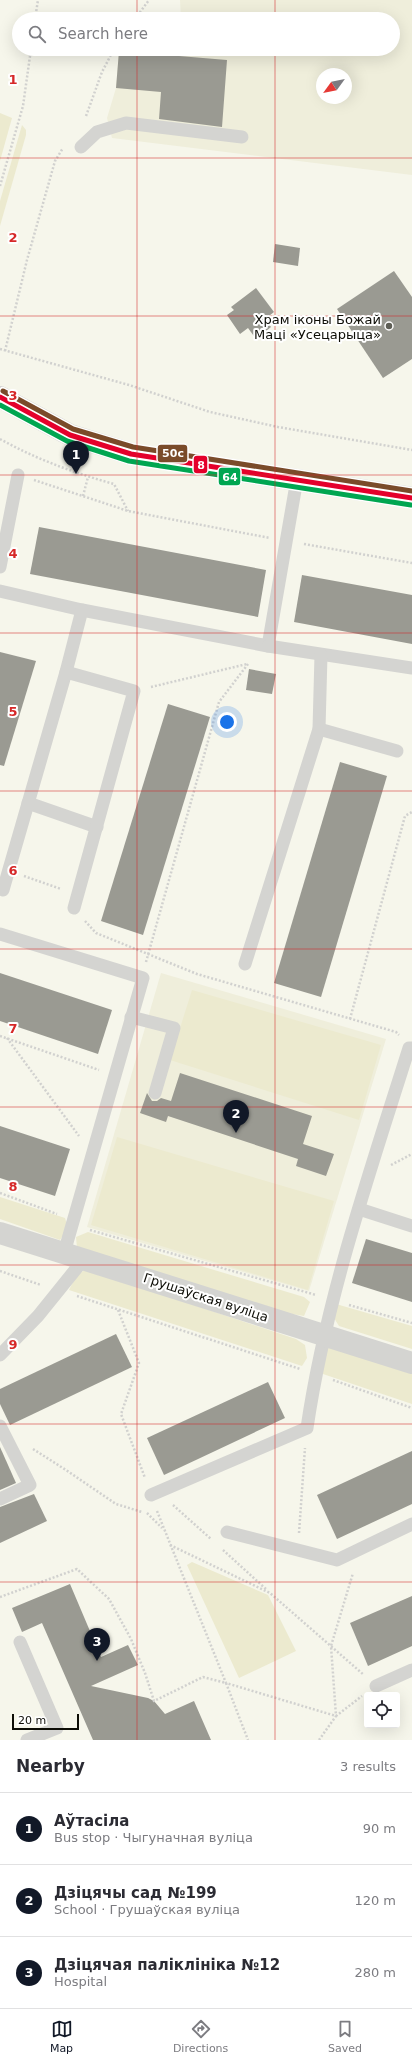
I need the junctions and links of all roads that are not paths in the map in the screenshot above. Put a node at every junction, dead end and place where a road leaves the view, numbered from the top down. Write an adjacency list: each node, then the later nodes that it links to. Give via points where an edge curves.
1 (242, 137): 2 (lane, via 126,123 97,132)
2 (81, 147)
3 (0, 397): 5 (main road, via 70,435 131,454)
4 (18, 475): 7 (lane)
5 (297, 479): 6 (main road); 10 (lane)
6 (412, 498)
7 (0, 567)
8 (0, 592): 9 (lane)
9 (82, 610): 10 (lane); 13 (lane)
10 (265, 645): 11 (lane)
11 (321, 655): 12 (lane); 14 (lane)
12 (412, 668)
13 (66, 672): 16 (lane); 17 (lane, via 134,691)
14 (319, 729): 15 (lane); 21 (lane)
15 (397, 751)
16 (28, 803): 17 (lane); 18 (lane)
17 (97, 827): 19 (lane)
18 (3, 890)
19 (74, 908)
20 (0, 934): 22 (lane, via 143,978)
21 (245, 964)
22 (131, 1017): 24 (lane, via 174,1028); 28 (lane, via 73,1220)
23 (411, 1048): 25 (lane)
24 (155, 1093)
25 (359, 1209): 26 (lane); 29 (lane)
26 (412, 1226)
27 (0, 1233): 28 (main road, Грушаўская вуліца)
28 (74, 1256): 29 (main road, Грушаўская вуліца); 30 (lane, via 59,1291)
29 (324, 1335): 31 (main road, Грушаўская вуліца); 34 (lane, via 307,1428)
30 (0, 1355)
31 (412, 1363)
32 (1, 1429): 33 (lane)
33 (5, 1446): 35 (lane, via 30,1485)
34 (155, 1494)
35 (0, 1499)
36 (412, 1524): 37 (lane, via 337,1560)
37 (227, 1532)
38 (20, 1642): 41 (lane, via 57,1728)
39 (412, 1670): 40 (lane)
40 (376, 1686)
41 (28, 1740)

